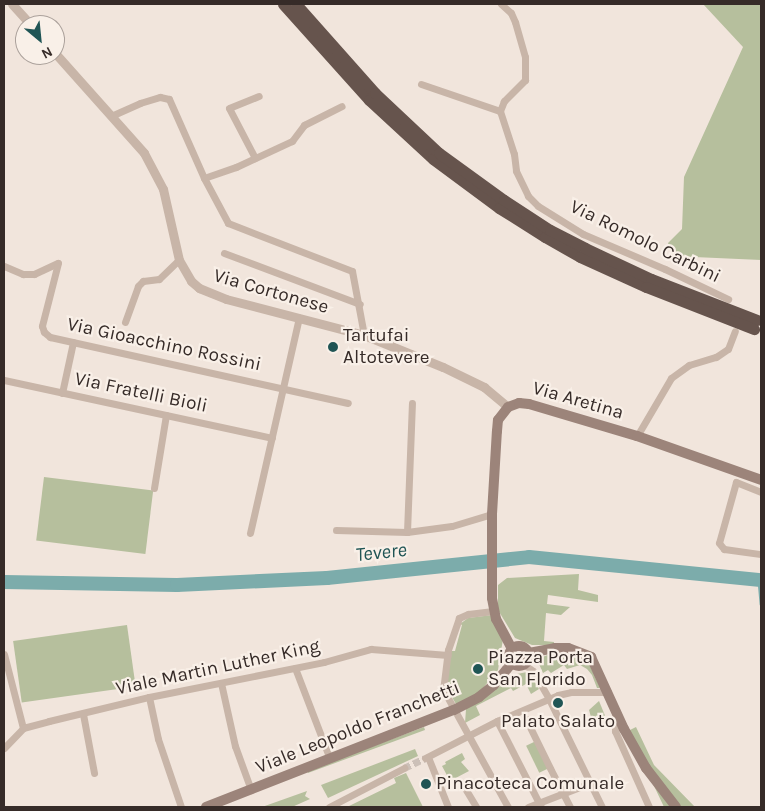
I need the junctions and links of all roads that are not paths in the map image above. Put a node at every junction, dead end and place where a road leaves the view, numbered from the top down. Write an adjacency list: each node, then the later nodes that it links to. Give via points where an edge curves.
1 (12, 4): 5 (street)
2 (283, 4): 17 (highway, via 368,100 433,159 498,208 545,237 580,257)
3 (296, 4): 17 (highway, via 375,93 439,153 550,230)
4 (501, 4): 10 (street, via 517,26 527,71 525,80 504,101)
5 (22, 15)
6 (65, 64): 11 (street, Via Cortonese)
7 (421, 84): 10 (street)
8 (259, 96): 12 (street, via 229,108)
9 (342, 106): 12 (street, via 304,125 292,142)
10 (500, 111): 18 (street, Via Romolo Carbini, via 514,154 516,172 528,196 538,206 583,234)
11 (111, 116): 13 (street, via 160,97 169,99); 15 (street, Via Cortonese, via 144,153 155,172)
12 (255, 158): 13 (street)
13 (204, 178): 19 (street, via 228,223 352,271)
14 (224, 253): 19 (street)
15 (179, 260): 20 (street, Via Cortonese, via 192,281 209,294); 21 (street, via 159,279 144,281 138,286)
16 (4, 266): 25 (street, Via Gioacchino Rossini, via 23,274 34,274 58,263 42,326 50,337)
17 (649, 283): 22 (highway, bridge)
18 (728, 299)
19 (360, 304): 24 (street)
20 (299, 316): 24 (street, Via Cortonese); 27 (street)
21 (126, 322)
22 (759, 325)
23 (736, 331): 33 (street, via 728,349 716,357 689,366 671,378)
24 (364, 335): 31 (street, Via Cortonese, via 484,387)
25 (73, 342): 27 (street, Via Gioacchino Rossini); 28 (street)
26 (4, 380): 28 (street, Via Fratelli Bioli)
27 (283, 388): 29 (street, Via Gioacchino Rossini); 34 (street)
28 (62, 393): 32 (street, Via Fratelli Bioli)
29 (348, 403)
30 (412, 403): 41 (street)
31 (508, 407): 33 (main road, Via Aretina, via 529,404); 39 (main road, Via Aretina, via 498,420)
32 (166, 415): 34 (street, Via Fratelli Bioli); 37 (street)
33 (637, 436): 35 (main road, Via Aretina)
34 (272, 438): 42 (street)
35 (746, 480): 36 (main road, Via Aretina); 38 (street); 43 (street, via 736,482 719,542 724,549)
36 (761, 480)
37 (154, 488)
38 (761, 492)
39 (492, 514): 41 (street, via 452,526); 44 (main road, Via Aretina)
40 (336, 530): 41 (street)
41 (407, 532)
42 (250, 533)
43 (761, 554)
44 (493, 611): 45 (main road, Via Aretina); 48 (street, via 459,618)
45 (512, 649): 46 (main road, via 522,646); 49 (main road)
46 (529, 653): 50 (main road); 53 (main road, via 568,648 587,655 598,668)
47 (4, 654): 61 (street)
48 (448, 655): 51 (street, Viale Martin Luther King, via 370,649); 56 (street, via 443,689)
49 (512, 663): 50 (main road); 56 (main road, Viale Leopoldo Franchetti, via 494,685)
50 (525, 665): 55 (street, via 533,671)
51 (296, 668): 52 (street, Viale Martin Luther King); 64 (street)
52 (221, 682): 54 (street, Viale Martin Luther King); 69 (street, via 235,746)
53 (608, 692): 55 (street, via 571,692); 60 (main road)
54 (149, 697): 58 (street, Viale Martin Luther King); 72 (street, via 158,739)
55 (550, 699): 57 (street); 67 (street)
56 (454, 710): 62 (street); 64 (main road, Viale Leopoldo Franchetti)
57 (521, 710): 59 (street); 70 (street)
58 (83, 714): 61 (street, Viale Martin Luther King); 66 (street)
59 (497, 721): 62 (street); 71 (street)
60 (621, 722): 81 (street, via 615,731); 82 (main road, via 646,768)
61 (23, 728): 63 (street)
62 (469, 737): 75 (street, via 427,758); 77 (street)
63 (4, 748)
64 (330, 759): 69 (main road, Viale Leopoldo Franchetti)
65 (404, 768): 74 (street)
66 (94, 773)
67 (590, 783): 70 (street); 80 (street)
68 (463, 785): 76 (street)
69 (251, 790): 73 (main road, Viale Leopoldo Franchetti)
70 (563, 793): 71 (street); 79 (street)
71 (540, 805): 78 (street)
72 (181, 807)
73 (206, 807)
74 (329, 807)
75 (448, 807)
76 (476, 807)
77 (508, 807)
78 (528, 807)
79 (570, 807)
80 (602, 807)
81 (648, 807)
82 (676, 807)

